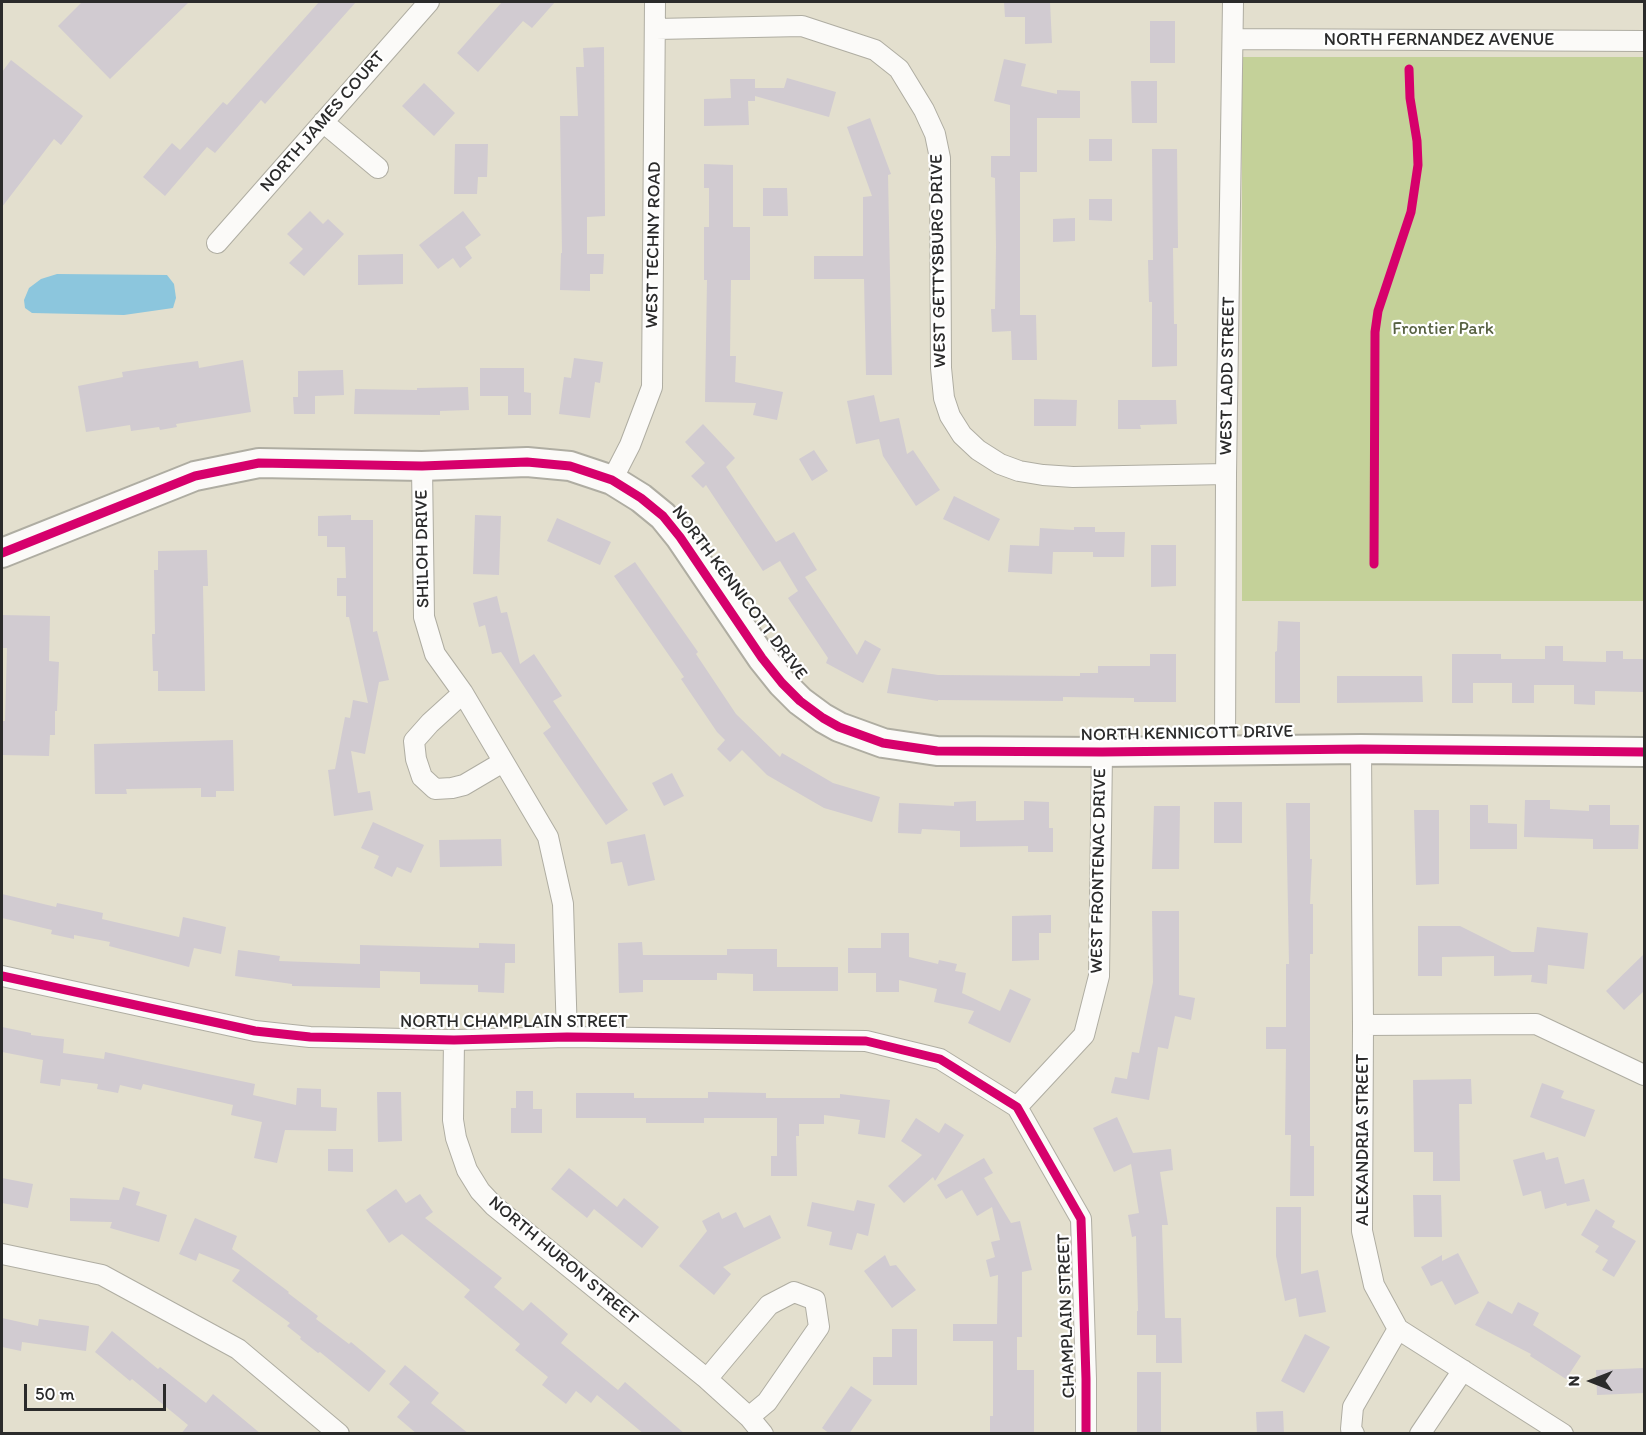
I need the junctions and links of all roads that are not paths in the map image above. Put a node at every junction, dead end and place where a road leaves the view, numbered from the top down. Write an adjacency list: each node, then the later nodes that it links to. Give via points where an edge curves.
1 (429, 2): 7 (street, NORTH JAMES COURT)
2 (656, 2): 4 (street, WEST TECHNY ROAD)
3 (1233, 2): 5 (street, WEST LADD STREET)
4 (656, 29): 11 (street, WEST GETTYSBURG DRIVE, via 802,26 874,51 898,69 924,110 940,158 940,368 944,399 956,426 978,450 1000,464 1043,475); 12 (street, WEST TECHNY ROAD, via 652,387)
5 (1233, 39): 6 (street, NORTH FERNANDEZ AVENUE); 11 (street, WEST LADD STREET)
6 (1644, 41)
7 (323, 122): 8 (street); 9 (street, NORTH JAMES COURT)
8 (378, 168)
9 (217, 243)
10 (422, 465): 12 (street, NORTH KENNICOTT DRIVE, via 527,462 570,466); 13 (street, NORTH KENNICOTT DRIVE, via 259,463 195,476); 14 (street, SHILOH DRIVE, via 424,617 435,654)
11 (1226, 474): 16 (street, WEST LADD STREET)
12 (612, 480): 17 (street, NORTH KENNICOTT DRIVE, via 663,516 782,683 800,701 839,727 907,748)
13 (2, 553)
14 (463, 693): 19 (street, SHILOH DRIVE); 19 (street, via 414,741 422,777 435,789 452,788)
15 (1361, 749): 16 (street, NORTH KENNICOTT DRIVE); 18 (street, NORTH KENNICOTT DRIVE); 21 (street, ALEXANDRIA STREET)
16 (1225, 750): 17 (street, NORTH KENNICOTT DRIVE)
17 (1102, 752): 25 (street, WEST FRONTENAC DRIVE, via 1099,976 1084,1035)
18 (1644, 752)
19 (503, 762): 22 (street, SHILOH DRIVE, via 548,837 556,871 563,904)
20 (2, 975): 23 (street, NORTH CHAMPLAIN STREET, via 255,1031 349,1039)
21 (1363, 1025): 24 (street, via 1536,1024); 27 (street, ALEXANDRIA STREET, via 1362,1231 1374,1285)
22 (567, 1037): 23 (street, NORTH CHAMPLAIN STREET); 25 (street, NORTH CHAMPLAIN STREET, via 866,1041 940,1059)
23 (454, 1040): 29 (street, NORTH HURON STREET, via 456,1138 467,1170 480,1191)
24 (1644, 1075)
25 (1017, 1107): 33 (street, CHAMPLAIN STREET, via 1081,1219)
26 (2, 1254): 31 (street, via 102,1275 238,1349)
27 (1398, 1329): 28 (street, ALEXANDRIA STREET); 34 (street, via 1353,1407)
28 (1463, 1370): 35 (street); 36 (street, ALEXANDRIA STREET)
29 (706, 1379): 30 (street, NORTH HURON STREET); 30 (street, via 769,1305 794,1292 814,1300 819,1327 767,1402)
30 (748, 1417): 32 (street, NORTH HURON STREET)
31 (339, 1434)
32 (764, 1434)
33 (1086, 1434)
34 (1354, 1434)
35 (1420, 1434)
36 (1563, 1434)

